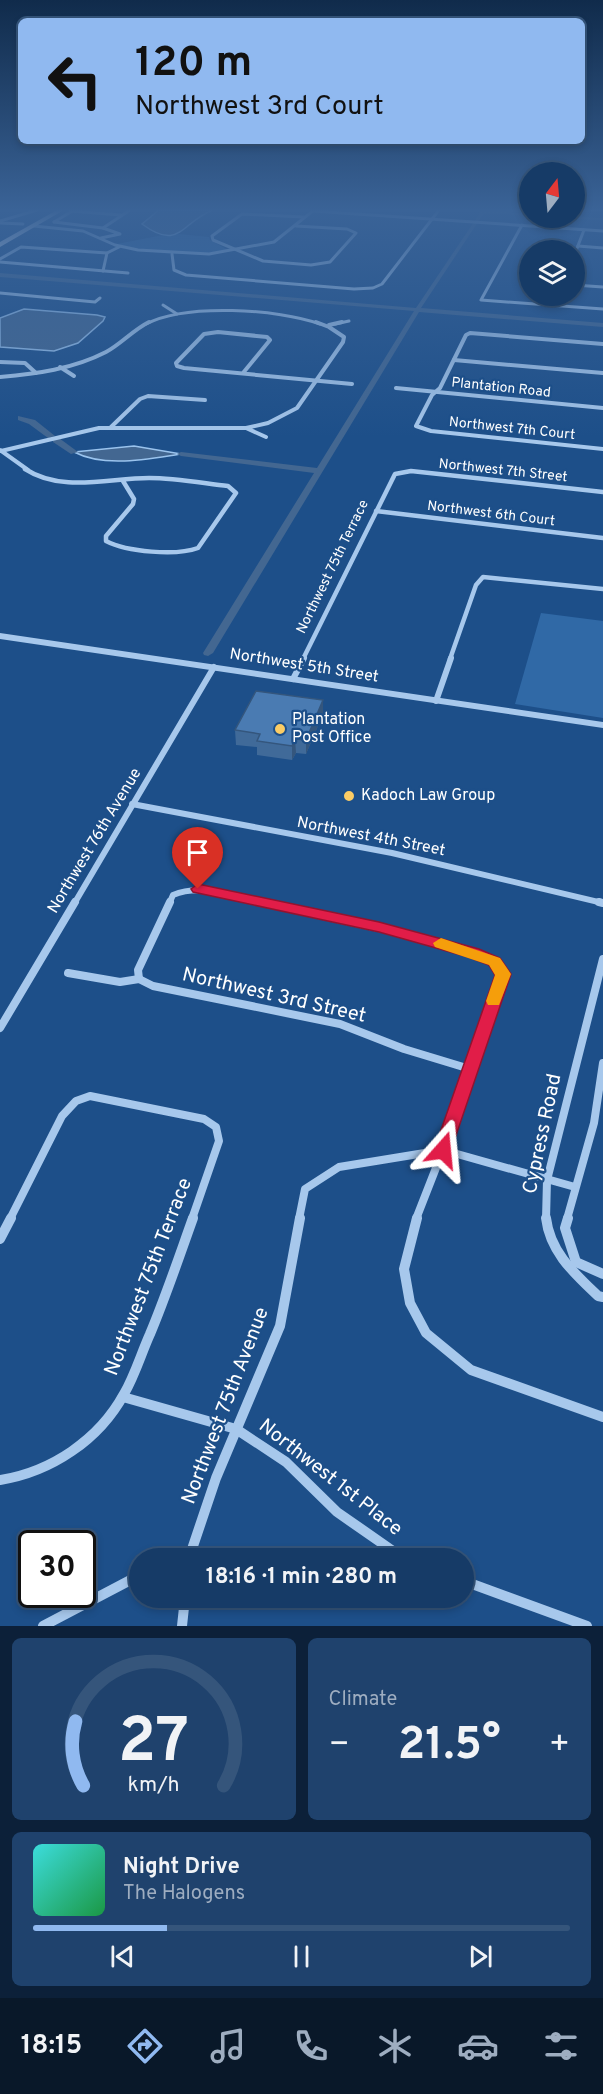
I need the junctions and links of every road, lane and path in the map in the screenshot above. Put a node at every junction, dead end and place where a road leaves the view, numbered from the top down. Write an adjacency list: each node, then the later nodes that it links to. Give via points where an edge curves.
1 (317, 286): 2 (street)
2 (378, 286)
3 (490, 286): 8 (street, via 482,300)
4 (587, 286): 5 (street)
5 (603, 287)
6 (0, 292): 6 (street, via 95,302 100,298)
7 (164, 305): 9 (street)
8 (603, 309)
9 (177, 314): 11 (street, via 245,312 306,318); 15 (street, via 148,322 109,350)
10 (349, 321): 11 (street)
11 (328, 325): 21 (street, via 344,337)
12 (603, 344): 13 (street, via 470,333)
13 (454, 360): 18 (street); 24 (street)
14 (0, 362): 16 (street, via 25,363)
15 (60, 367): 16 (street); 19 (street)
16 (36, 373): 20 (street)
17 (243, 373): 17 (street, via 270,340 267,337 204,334 176,363); 21 (street)
18 (603, 373)
19 (74, 376)
20 (0, 377)
21 (318, 381): 22 (street); 28 (street, via 288,414)
22 (352, 384)
23 (396, 388): 24 (street, Plantation Road)
24 (436, 392): 26 (street, Plantation Road); 30 (street, Northwest 7th Court, via 416,426 420,429)
25 (205, 400): 27 (street, via 148,396)
26 (603, 408)
27 (110, 427): 28 (street, via 198,431); 31 (street)
28 (246, 428): 29 (street)
29 (266, 437)
30 (603, 449)
31 (1, 451): 33 (street, via 32,473 56,480)
32 (401, 471): 34 (street, Northwest 7th Street); 35 (street, Northwest 75th Terrace, via 395,474)
33 (123, 481): 33 (street, via 164,479 228,486 236,493 198,548 191,552 168,552 106,541 106,536 134,504)
34 (603, 492)
35 (376, 511): 36 (street, Northwest 6th Court); 40 (street, Northwest 75th Terrace)
36 (603, 538)
37 (603, 589): 41 (street, via 483,577 476,585)
38 (0, 636): 39 (street, Northwest 5th Street)
39 (214, 667): 40 (street, Northwest 5th Street); 43 (street, Northwest 76th Avenue)
40 (293, 679): 41 (street, Northwest 5th Street)
41 (436, 700): 42 (street, Northwest 5th Street)
42 (603, 725)
43 (132, 804): 44 (street, Northwest 4th Street, via 392,853); 48 (street, Northwest 76th Avenue)
44 (603, 903)
45 (603, 959): 52 (street, Cypress Road)
46 (68, 973): 47 (street, via 120,982)
47 (139, 979): 50 (street, Northwest 3rd Street, via 153,986 340,1024); 50 (street, via 138,970 173,896 185,890 198,889 379,927 473,953 500,967 503,974)
48 (0, 1029)
49 (603, 1063): 53 (street, via 594,1123)
50 (470, 1069): 51 (street)
51 (443, 1150): 52 (street, Northwest 75th Avenue); 58 (street, via 415,1223 404,1269 410,1303 426,1333 471,1370); 59 (street, Northwest 75th Avenue, via 339,1167 305,1189 280,1326)
52 (547, 1180): 53 (street, Northwest 75th Avenue); 56 (street, Cypress Road, via 546,1230 561,1261)
53 (575, 1187): 55 (street, via 565,1228 576,1262)
54 (0, 1239): 57 (street, Northwest 75th Terrace, via 62,1116 76,1101 90,1096 204,1119 216,1127 219,1141 153,1326)
55 (603, 1274)
56 (603, 1298)
57 (123, 1397): 59 (street, Northwest 1st Place); 60 (street, Northwest 75th Terrace, via 90,1437 63,1457 35,1472)
58 (603, 1417)
59 (236, 1429): 61 (street, Northwest 75th Avenue); 62 (street, Northwest 1st Place, via 286,1462 337,1512)
60 (0, 1480)
61 (192, 1548)
62 (389, 1548)
63 (129, 1581): 66 (street)
64 (474, 1585): 68 (street)
65 (184, 1608): 67 (street)
66 (43, 1626)
67 (182, 1626)
68 (587, 1626)

